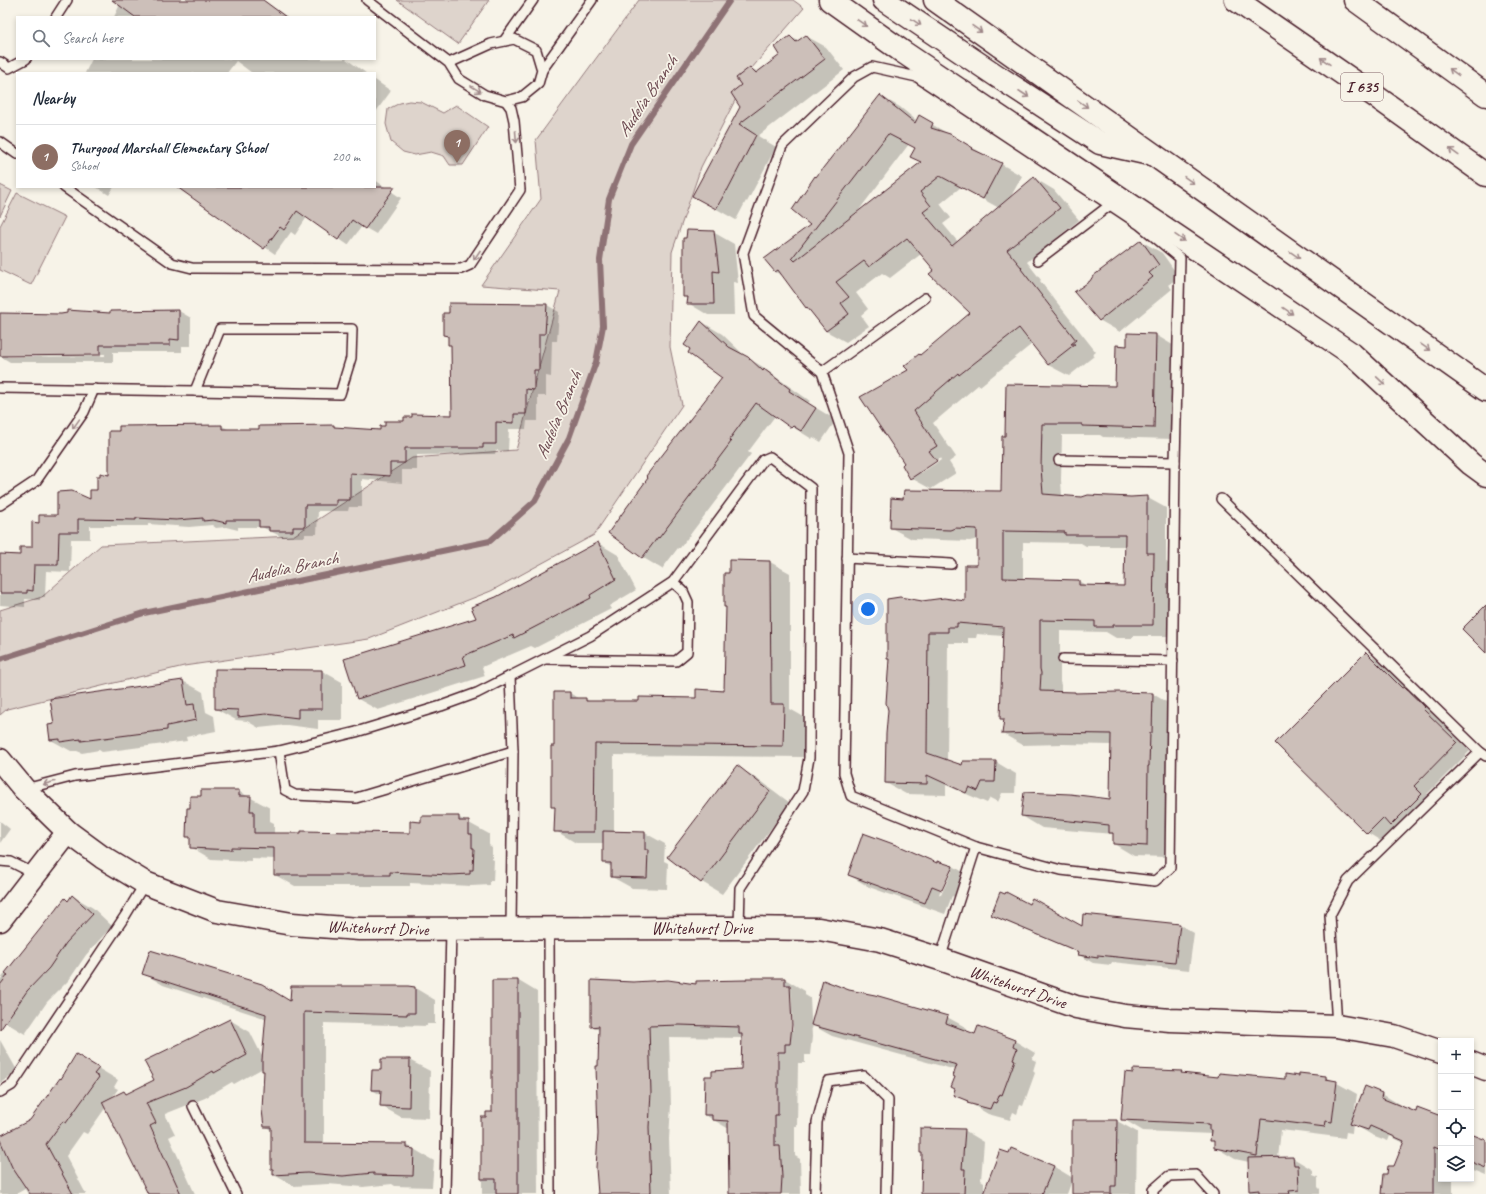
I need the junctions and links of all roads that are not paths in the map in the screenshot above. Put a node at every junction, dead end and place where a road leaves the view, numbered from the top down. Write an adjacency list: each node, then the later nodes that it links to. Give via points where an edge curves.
1 (68, 0): 11 (lane)
2 (367, 0): 16 (lane)
3 (534, 0): 13 (lane)
4 (592, 0): 17 (lane)
5 (830, 0): 35 (main road, one-way to 35, via 1352,354)
6 (884, 0): 22 (main road, one-way to 22, via 1100,143)
7 (1236, 0): 12 (main road, I 635)
8 (1251, 0): 12 (main road)
9 (1355, 0): 18 (main road, one-way to 9)
10 (940, 3): 22 (main road, one-way to 22)
11 (57, 16)
12 (1288, 35): 23 (main road, I 635, one-way to 12)
13 (504, 41): 16 (lane, via 491,44); 17 (lane, via 514,39 536,50)
14 (24, 60): 15 (lane, via 9,68)
15 (0, 62)
16 (449, 63): 19 (lane, one-way to 19, via 459,79 485,94)
17 (542, 70): 19 (lane, via 538,84 522,97)
18 (1486, 95)
19 (506, 101): 24 (lane, one-way to 24, via 511,108 514,121 520,190 470,265 461,269 192,268 172,264)
20 (0, 142): 21 (lane)
21 (16, 153)
22 (1155, 156): 31 (main road, one-way to 31)
23 (1486, 175)
24 (65, 188)
25 (1110, 205): 26 (lane); 28 (lane, via 917,77 872,66 854,77 782,146 743,253 754,316); 34 (lane, via 1140,225 1180,258)
26 (1038, 260)
27 (925, 298): 28 (lane)
28 (822, 372): 38 (lane, via 849,452)
29 (0, 388): 30 (lane)
30 (94, 389): 32 (lane); 37 (lane, one-way to 37, via 84,412 36,481)
31 (1486, 390)
32 (195, 391): 32 (lane, via 220,329 352,329 351,358 340,394)
33 (1059, 460): 34 (lane)
34 (1175, 462): 43 (lane)
35 (1486, 475)
36 (1221, 499): 47 (lane)
37 (0, 505)
38 (847, 558): 39 (lane); 51 (lane, via 844,773 851,796)
39 (951, 564)
40 (673, 582): 41 (lane, via 590,636); 41 (lane, via 683,591 688,602 687,652 676,661); 56 (lane, via 763,460 770,458 811,488 809,758 803,791 740,888)
41 (542, 659): 44 (lane)
42 (1063, 659): 43 (lane)
43 (1173, 661): 51 (lane, via 1170,868 1155,881 1061,870)
44 (510, 676): 45 (lane, via 477,693 441,706 356,732); 46 (lane)
45 (279, 751): 46 (lane, via 285,790 295,795 356,798); 49 (lane, one-way to 49, via 75,776)
46 (512, 751): 57 (lane)
47 (1483, 754): 61 (lane, via 1348,881 1330,915)
48 (0, 760): 49 (main road, Whitehurst Drive)
49 (24, 790): 50 (main road, Whitehurst Drive)
50 (68, 832): 53 (main road); 54 (main road, Whitehurst Drive, via 102,857)
51 (976, 847): 60 (lane)
52 (0, 861): 53 (lane, via 11,862)
53 (36, 874): 55 (main road)
54 (145, 883): 59 (main road, Whitehurst Drive, via 218,911 292,924 359,929); 65 (lane, via 12,1085)
55 (0, 920)
56 (739, 928): 58 (main road, Whitehurst Drive); 60 (main road, Whitehurst Drive, via 819,929 880,940)
57 (511, 929): 58 (main road, Whitehurst Drive); 59 (main road, Whitehurst Drive)
58 (550, 929): 69 (lane)
59 (451, 930): 68 (lane)
60 (940, 959): 61 (main road, Whitehurst Drive, via 1076,1008 1170,1020)
61 (1337, 1026): 62 (main road, Whitehurst Drive, via 1394,1036)
62 (1438, 1051)
63 (1474, 1064): 64 (main road)
64 (1486, 1069)
65 (0, 1092)
66 (193, 1106): 67 (lane)
67 (236, 1194)
68 (445, 1194)
69 (550, 1194)
70 (815, 1194): 71 (lane, via 817,1122 828,1081 864,1076 888,1100)
71 (886, 1194)
72 (1153, 1194): 73 (lane, via 1153,1190 1169,1176 1196,1175)
73 (1213, 1194)

